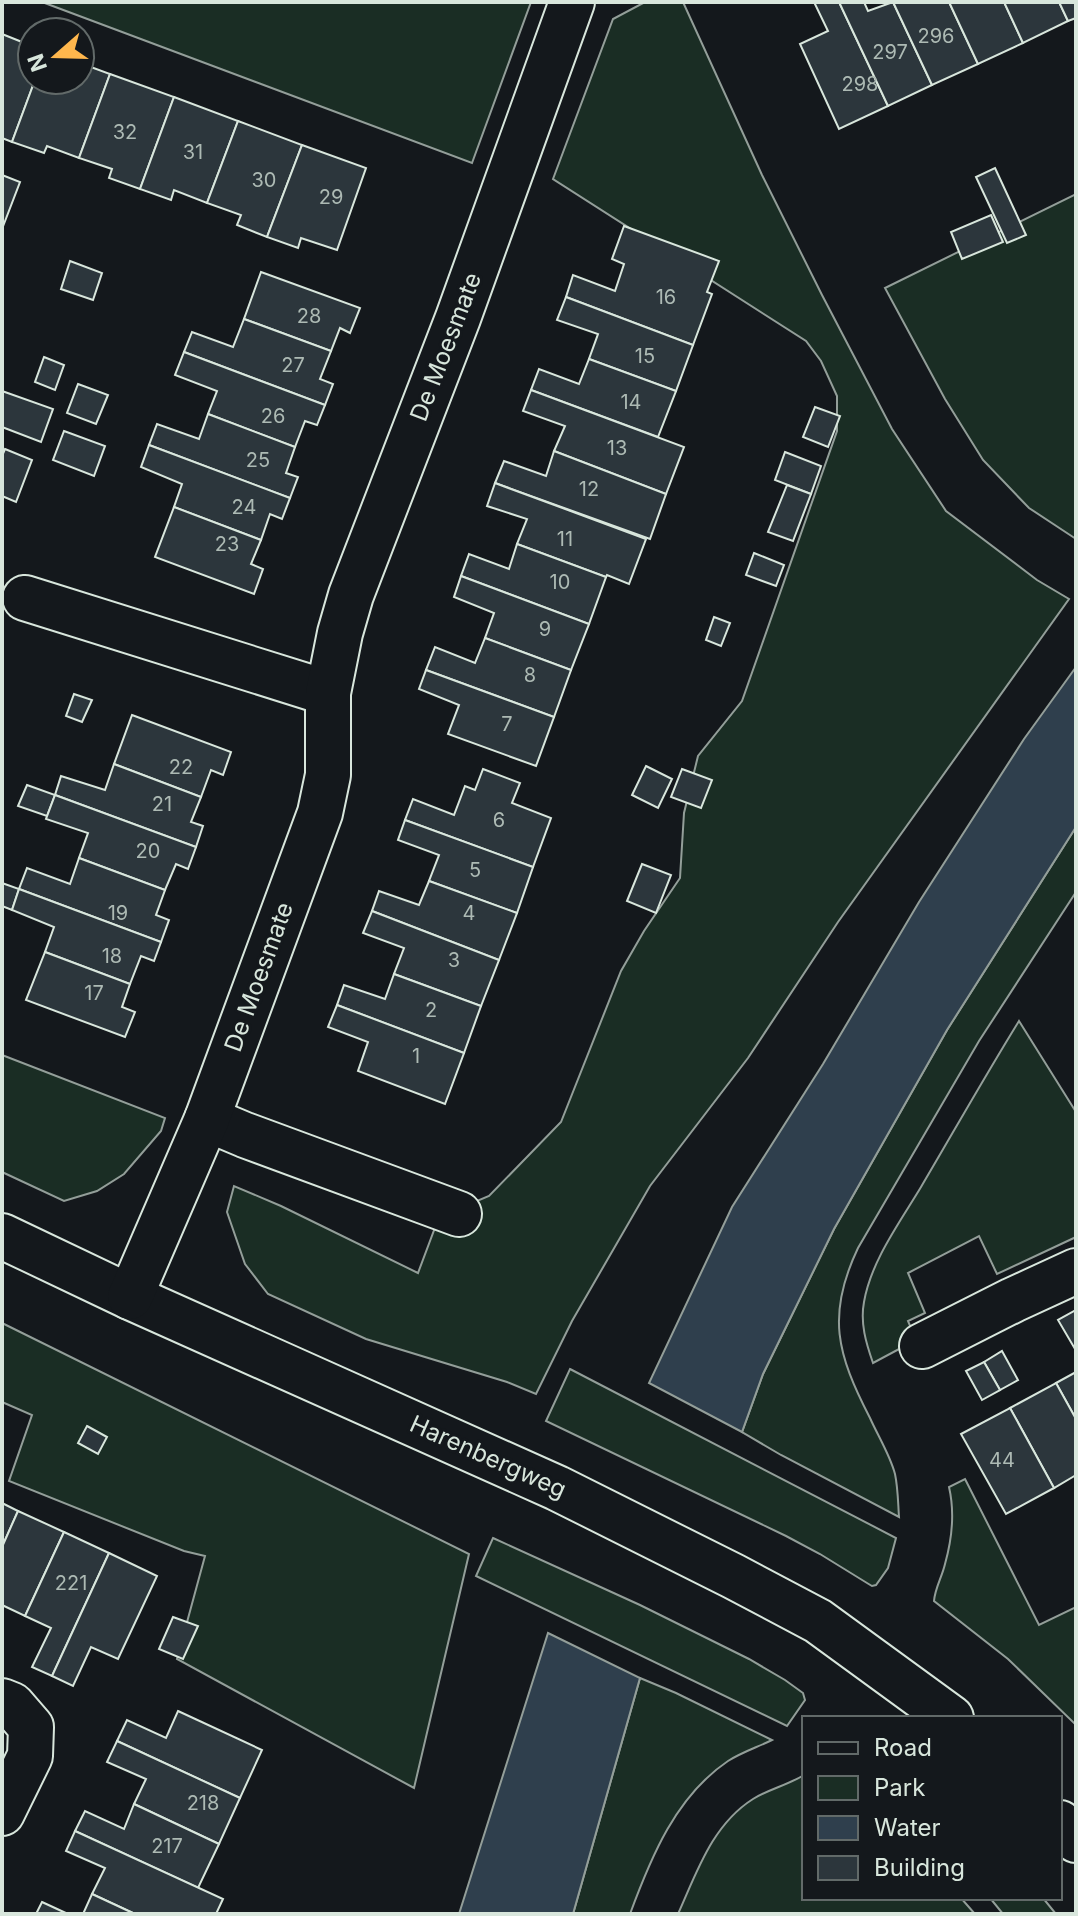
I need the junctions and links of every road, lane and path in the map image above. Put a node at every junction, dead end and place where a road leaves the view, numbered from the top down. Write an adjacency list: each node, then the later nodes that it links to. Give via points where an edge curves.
1 (572, 2): 3 (street, De Moesmate, via 351,595)
2 (25, 598): 3 (street)
3 (328, 693): 4 (street, De Moesmate, via 328,775 320,813)
4 (207, 1119): 5 (street); 8 (street, De Moesmate)
5 (459, 1214)
6 (2, 1236): 8 (street, Harenbergweg)
7 (1076, 1271): 9 (street)
8 (130, 1297): 11 (street, Harenbergweg, via 557,1488 733,1576 818,1621)
9 (922, 1346)
10 (2, 1701): 12 (street, via 31,1727 30,1756)
11 (948, 1716)
12 (2, 1813)
13 (1062, 1825): 14 (street)
14 (1076, 1840)

